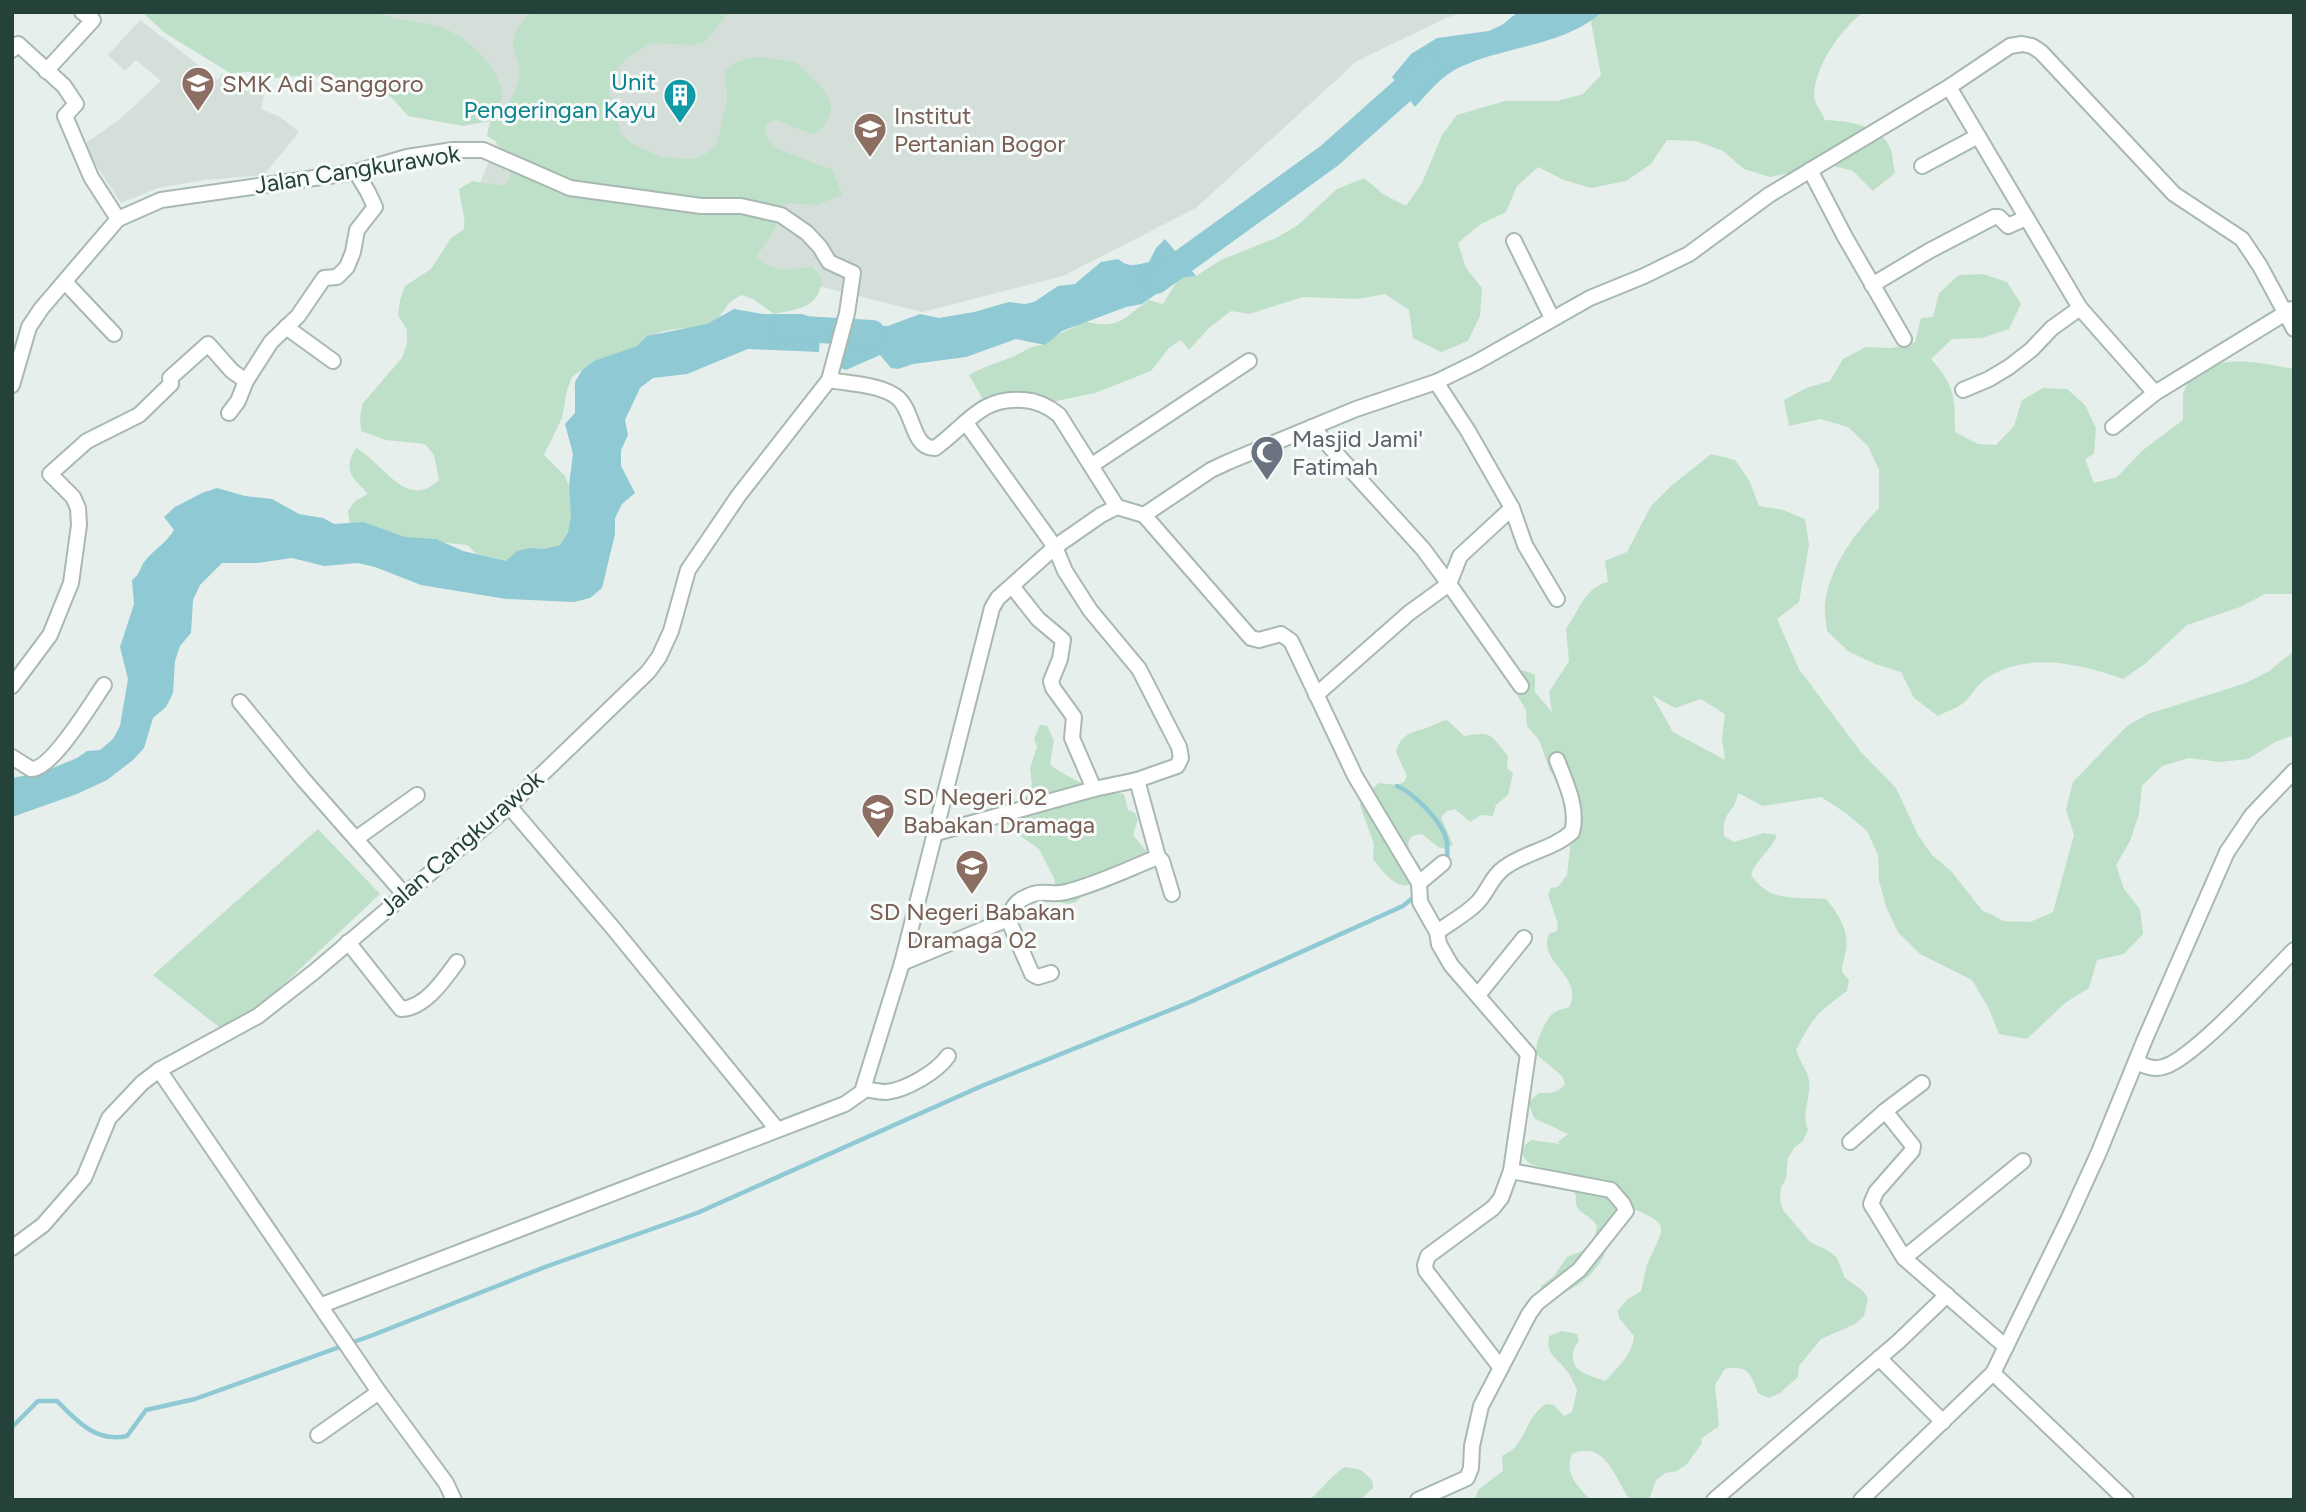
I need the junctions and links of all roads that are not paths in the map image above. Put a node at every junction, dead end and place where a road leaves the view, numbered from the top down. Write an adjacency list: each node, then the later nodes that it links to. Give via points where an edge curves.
1 (82, 12): 3 (street, via 93,20)
2 (12, 50): 3 (street, via 18,44)
3 (46, 71): 10 (street, via 76,104 65,116 91,177)
4 (1949, 87): 5 (street); 7 (street); 15 (street, via 2010,47 2032,46 2174,194 2242,239)
5 (1978, 136): 6 (street); 9 (street)
6 (1922, 166)
7 (1810, 170): 13 (street); 16 (street, via 1689,254)
8 (356, 172): 10 (street, Jalan Cangkurawok, via 161,200); 17 (street, via 375,208 357,230 347,267 337,277 324,278); 23 (street, Jalan Cangkurawok, via 407,157 483,150 570,188 701,206 741,206 781,215 807,233 829,262 853,273)
9 (2026, 218): 13 (street, via 2008,226 1994,217); 14 (street)
10 (118, 219): 12 (street, Jalan Cangkurawok)
11 (1514, 241): 16 (street)
12 (65, 282): 19 (street); 26 (street, Jalan Cangkurawok, via 29,327)
13 (1872, 285): 20 (street)
14 (2080, 307): 27 (street, via 2009,367); 28 (street)
15 (2290, 310): 18 (street); 28 (street)
16 (1552, 318): 25 (street)
17 (286, 327): 22 (street); 24 (street)
18 (2294, 329)
19 (114, 334)
20 (1904, 339)
21 (1249, 360): 33 (street)
22 (333, 362)
23 (831, 374): 30 (street, via 898,398 928,449); 52 (street, Jalan Cangkurawok, via 698,553 688,570 671,631 654,664)
24 (246, 381): 29 (street); 43 (street, via 208,344 176,371 171,384 139,415 87,440 50,474 74,497 78,508 71,583 50,635)
25 (1436, 382): 31 (street); 35 (street)
26 (12, 385)
27 (1962, 390)
28 (2155, 393): 32 (street)
29 (229, 413)
30 (966, 423): 33 (street, via 988,404 1005,398 1048,405); 37 (street)
31 (1312, 427): 36 (street, via 1211,470); 38 (street)
32 (2113, 428)
33 (1092, 465): 34 (street)
34 (1116, 507): 36 (street); 37 (street)
35 (1512, 508): 38 (street, via 1460,556); 40 (street, via 1525,545)
36 (1144, 516): 44 (street, via 1251,638 1281,634 1291,641)
37 (1055, 547): 39 (street); 49 (street, via 1090,610 1139,669 1179,747 1177,766)
38 (1449, 584): 42 (street); 44 (street)
39 (1012, 586): 50 (street, via 1063,640 1051,681 1074,718 1072,738); 53 (street, via 998,598 987,623)
40 (1557, 599)
41 (104, 685): 46 (street, via 41,767 31,769)
42 (1521, 685)
43 (12, 686)
44 (1316, 695): 57 (street, via 1355,776)
45 (240, 702): 54 (street)
46 (12, 757)
47 (1557, 760): 61 (street, via 1571,802 1572,832 1557,844 1504,867 1476,904)
48 (2294, 771): 70 (street, via 2252,815 2227,852)
49 (1137, 780): 50 (street); 55 (street)
50 (1094, 789): 53 (street)
51 (418, 795): 54 (street)
52 (509, 806): 58 (street, Jalan Cangkurawok); 75 (street)
53 (936, 833): 66 (street)
54 (357, 838): 58 (street)
55 (1158, 857): 59 (street); 60 (street, via 1062,893 1026,896 1013,905)
56 (1443, 863): 57 (street)
57 (1419, 885): 61 (street, via 1420,902)
58 (404, 894): 63 (street, Jalan Cangkurawok)
59 (1172, 894)
60 (1009, 919): 66 (street); 67 (street, via 1032,974)
61 (1437, 932): 68 (street, via 1451,965)
62 (1524, 938): 68 (street)
63 (348, 942): 65 (street, via 401,1009 429,995); 71 (street, Jalan Cangkurawok, via 258,1016)
64 (2294, 950): 70 (street, via 2181,1058 2154,1068)
65 (457, 962)
66 (902, 962): 73 (street)
67 (1051, 973)
68 (1478, 995): 78 (street, via 1528,1054)
69 (948, 1056): 73 (street, via 937,1069 895,1090)
70 (2136, 1062): 83 (street, via 2073,1209)
71 (159, 1070): 79 (street, Jalan Cangkurawok, via 109,1118 84,1178 43,1225); 82 (street)
72 (1922, 1083): 74 (street)
73 (864, 1089): 75 (street, via 845,1104)
74 (1885, 1111): 76 (street); 80 (street, via 1913,1146 1871,1204)
75 (776, 1128): 82 (street)
76 (1850, 1142)
77 (2023, 1161): 80 (street)
78 (1511, 1171): 85 (street, via 1493,1208 1428,1256 1424,1265); 85 (street, via 1611,1190 1626,1212 1579,1270 1537,1303)
79 (12, 1248)
80 (1904, 1258): 81 (street)
81 (1947, 1295): 83 (street); 84 (street)
82 (322, 1306): 87 (street)
83 (2006, 1346): 86 (street)
84 (1879, 1358): 88 (street); 92 (street)
85 (1501, 1368): 91 (street, via 1481,1406 1467,1478)
86 (1993, 1373): 88 (street); 94 (street)
87 (379, 1392): 89 (street); 90 (street)
88 (1943, 1422): 93 (street)
89 (318, 1435)
90 (454, 1500)
91 (1418, 1500)
92 (1714, 1500)
93 (1861, 1500)
94 (2126, 1500)

